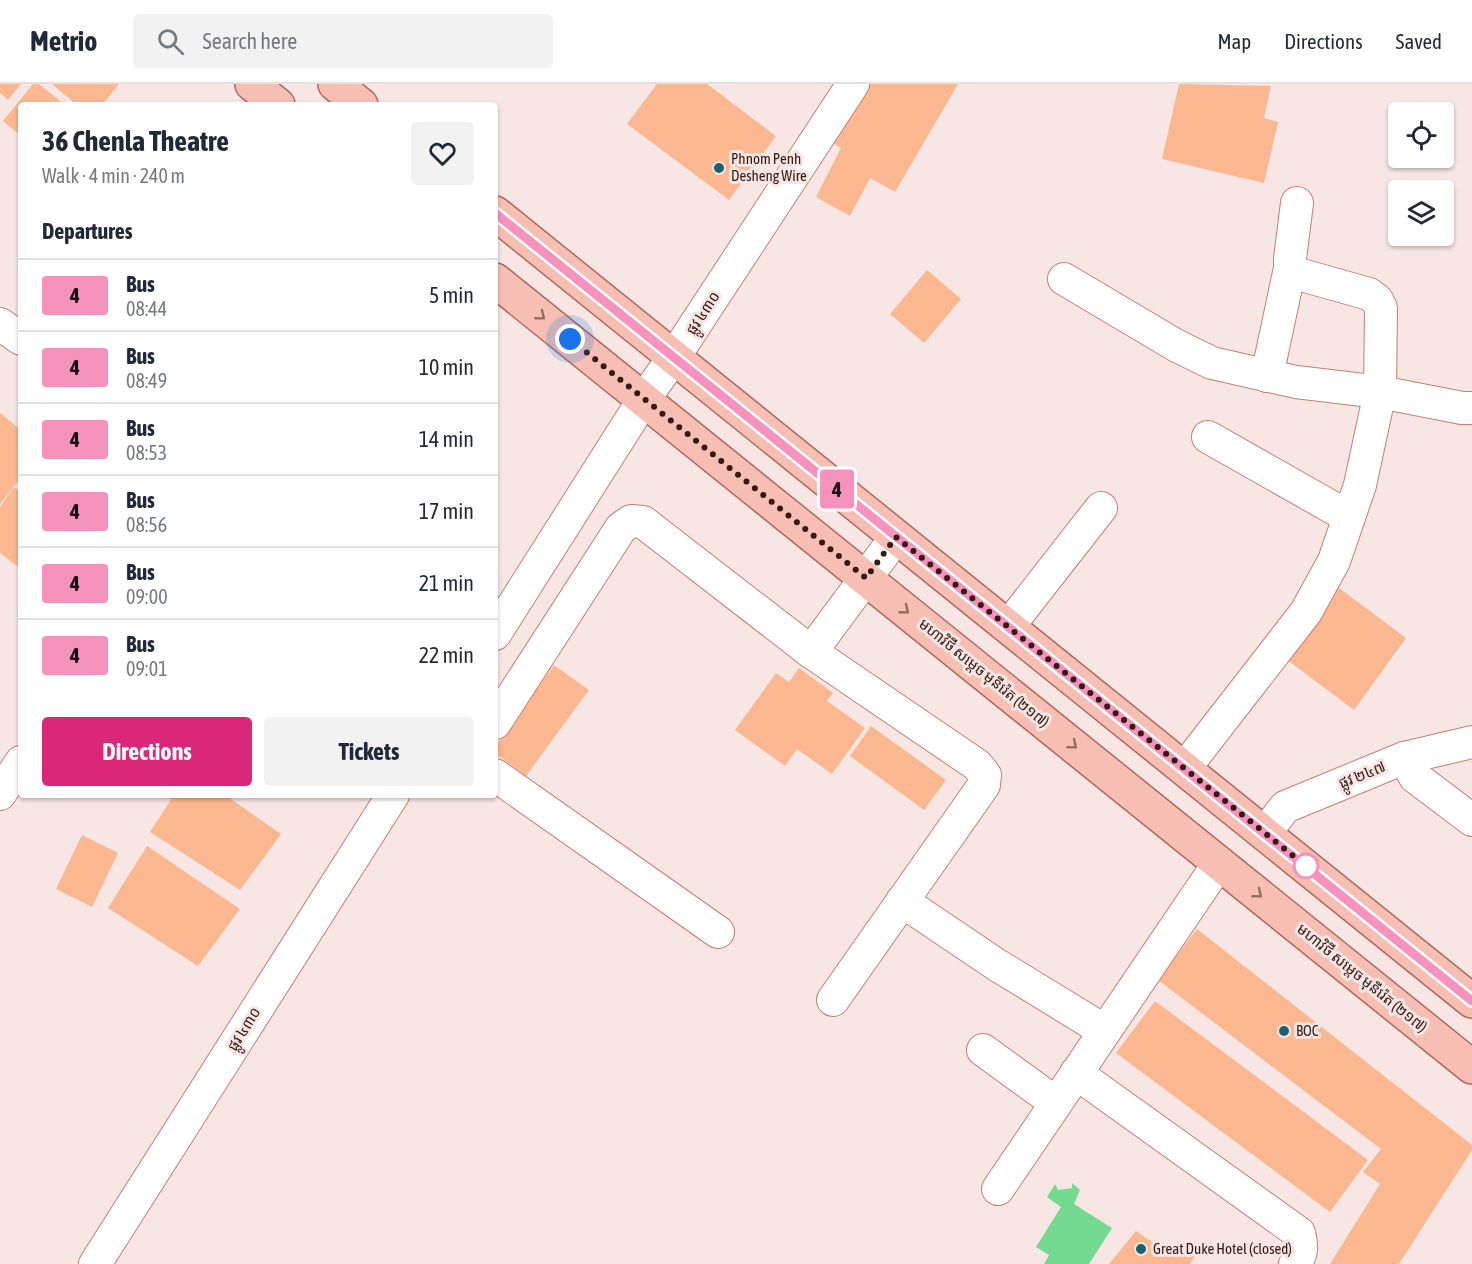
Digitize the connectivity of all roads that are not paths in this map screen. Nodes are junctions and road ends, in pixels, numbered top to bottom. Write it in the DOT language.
graph roads {
  1 [pos="252,84"];
  2 [pos="335,84"];
  3 [pos="853,84"];
  4 [pos="274,102"];
  5 [pos="357,102"];
  6 [pos="1297,203"];
  7 [pos="498,215"];
  8 [pos="1290,268"];
  9 [pos="1064,279"];
  10 [pos="498,281"];
  11 [pos="0,324"];
  12 [pos="18,337"];
  13 [pos="674,357"];
  14 [pos="1267,376"];
  15 [pos="1380,392"];
  16 [pos="644,399"];
  17 [pos="1472,408"];
  18 [pos="1208,437"];
  19 [pos="1101,508"];
  20 [pos="1349,517"];
  21 [pos="896,537"];
  22 [pos="866,578"];
  23 [pos="1008,627"];
  24 [pos="498,629"];
  25 [pos="811,652"];
  26 [pos="498,718"];
  27 [pos="1472,742"];
  28 [pos="1404,758"];
  29 [pos="13,762"];
  30 [pos="1184,769"];
  31 [pos="498,777"];
  32 [pos="0,794"];
  33 [pos="391,798"];
  34 [pos="1472,820"];
  35 [pos="1265,833"];
  36 [pos="1219,863"];
  37 [pos="902,901"];
  38 [pos="718,932"];
  39 [pos="833,1000"];
  40 [pos="1472,1001"];
  41 [pos="1105,1031"];
  42 [pos="983,1050"];
  43 [pos="1472,1067"];
  44 [pos="1076,1074"];
  45 [pos="1056,1103"];
  46 [pos="998,1189"];
  47 [pos="95,1264"];
  48 [pos="1295,1264"];
  1 -- 4 [label="main road"];
  2 -- 5 [label="main road"];
  3 -- 13 [label="street, ផ្លូវ ៤៣០"];
  6 -- 8 [label="street"];
  7 -- 13 [label="main road"];
  8 -- 14 [label="street"];
  8 -- 15 [label="street"];
  9 -- 14 [label="street"];
  10 -- 16 [label="main road, មហាវិថី សម្តេច មុនីរ៉េត (២១៧), one-way"];
  11 -- 12 [label="street"];
  13 -- 16 [label="street, ផ្លូវ ៤៣០"];
  13 -- 21 [label="main road"];
  14 -- 15 [label="street"];
  15 -- 17 [label="street"];
  15 -- 20 [label="street"];
  16 -- 22 [label="main road, មហាវិថី សម្តេច មុនីរ៉េត (២១៧)"];
  16 -- 24 [label="street, ផ្លូវ ៤៣០"];
  18 -- 20 [label="street"];
  19 -- 23 [label="street"];
  20 -- 30 [label="street"];
  21 -- 22 [label="street"];
  21 -- 23 [label="main road"];
  22 -- 25 [label="street"];
  22 -- 36 [label="main road, មហាវិថី សម្តេច មុនីរ៉េត (២១៧), one-way"];
  23 -- 30 [label="main road"];
  25 -- 26 [label="street"];
  25 -- 37 [label="street"];
  27 -- 28 [label="street, ផ្លូវ ២៤៧"];
  28 -- 34 [label="street"];
  28 -- 35 [label="street, ផ្លូវ ២៤៧"];
  29 -- 32 [label="street"];
  30 -- 35 [label="main road"];
  31 -- 38 [label="street"];
  33 -- 47 [label="street, ផ្លូវ ៤៣០"];
  35 -- 40 [label="main road"];
  36 -- 41 [label="street"];
  36 -- 43 [label="main road, មហាវិថី សម្តេច មុនីរ៉េត (២១៧), one-way"];
  37 -- 39 [label="street"];
  37 -- 41 [label="street"];
  41 -- 44 [label="street"];
  42 -- 45 [label="street"];
  44 -- 45 [label="street"];
  44 -- 48 [label="street"];
  45 -- 46 [label="street"];
}
